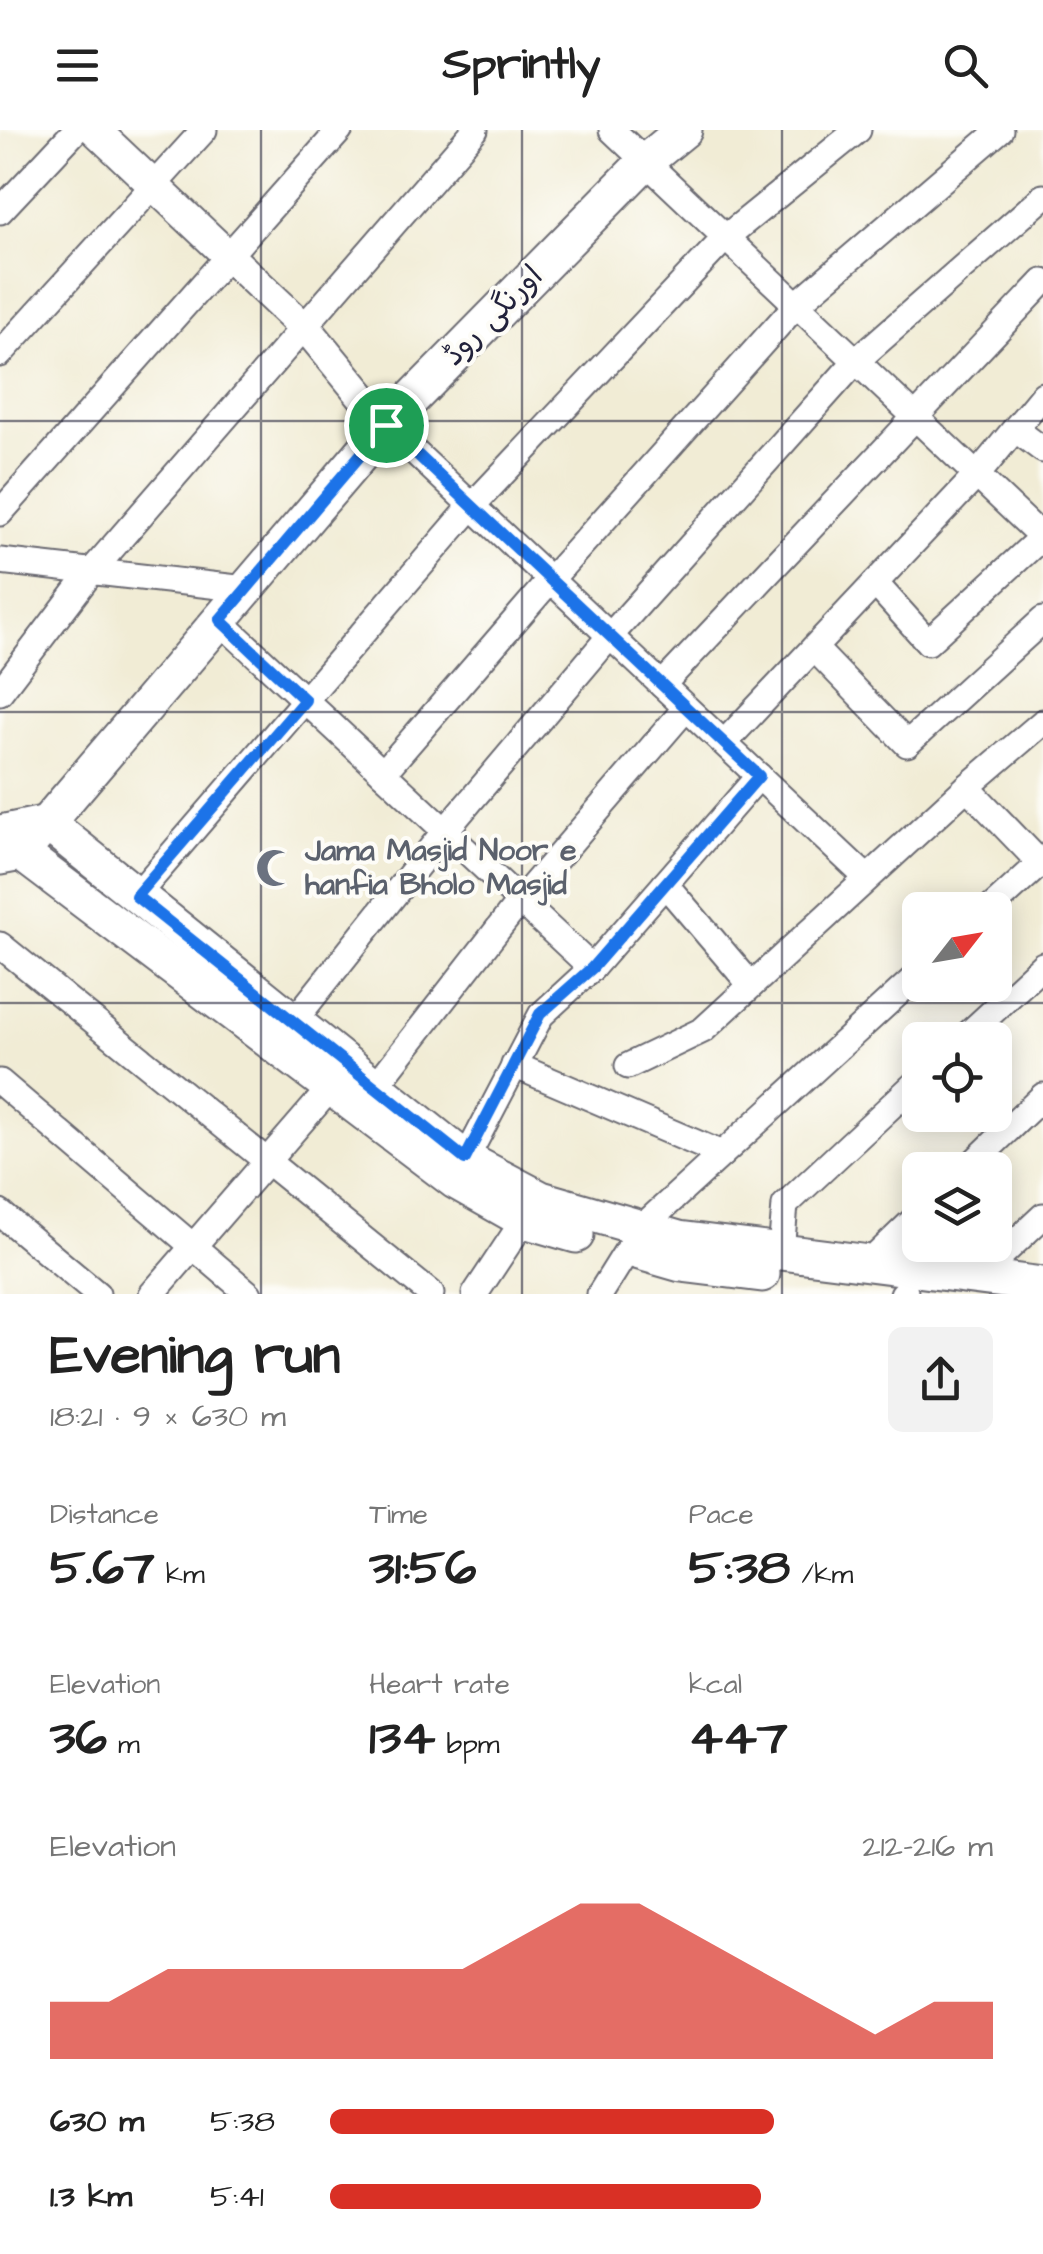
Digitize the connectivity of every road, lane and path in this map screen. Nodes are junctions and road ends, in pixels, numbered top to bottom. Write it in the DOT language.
graph roads {
  1 [pos="76,130"];
  2 [pos="95,130"];
  3 [pos="204,130"];
  4 [pos="340,130"];
  5 [pos="475,130"];
  6 [pos="612,130"];
  7 [pos="684,130"];
  8 [pos="858,130"];
  9 [pos="1000,130"];
  10 [pos="646,161"];
  11 [pos="154,185"];
  12 [pos="1043,197"];
  13 [pos="0,211"];
  14 [pos="726,237"];
  15 [pos="230,257"];
  16 [pos="1043,282"];
  17 [pos="797,304"];
  18 [pos="304,328"];
  19 [pos="0,354"];
  20 [pos="856,361"];
  21 [pos="1043,395"];
  22 [pos="914,416"];
  23 [pos="386,425"];
  24 [pos="1014,430"];
  25 [pos="1043,450"];
  26 [pos="977,475"];
  27 [pos="472,506"];
  28 [pos="0,514"];
  29 [pos="0,561"];
  30 [pos="92,571"];
  31 [pos="550,580"];
  32 [pos="876,582"];
  33 [pos="246,589"];
  34 [pos="220,620"];
  35 [pos="1043,620"];
  36 [pos="610,636"];
  37 [pos="814,648"];
  38 [pos="11,663"];
  39 [pos="662,685"];
  40 [pos="0,692"];
  41 [pos="305,700"];
  42 [pos="686,708"];
  43 [pos="1043,722"];
  44 [pos="724,743"];
  45 [pos="383,773"];
  46 [pos="759,776"];
  47 [pos="967,786"];
  48 [pos="46,823"];
  49 [pos="445,831"];
  50 [pos="5,855"];
  51 [pos="1042,863"];
  52 [pos="868,878"];
  53 [pos="665,884"];
  54 [pos="1010,892"];
  55 [pos="136,896"];
  56 [pos="520,901"];
  57 [pos="0,945"];
  58 [pos="1043,965"];
  59 [pos="592,968"];
  60 [pos="751,985"];
  61 [pos="902,990"];
  62 [pos="293,1022"];
  63 [pos="981,1022"];
  64 [pos="514,1065"];
  65 [pos="628,1066"];
  66 [pos="0,1082"];
  67 [pos="333,1086"];
  68 [pos="374,1086"];
  69 [pos="1043,1096"];
  70 [pos="902,1097"];
  71 [pos="985,1152"];
  72 [pos="722,1154"];
  73 [pos="267,1161"];
  74 [pos="460,1170"];
  75 [pos="0,1213"];
  76 [pos="1043,1216"];
  77 [pos="524,1220"];
  78 [pos="902,1231"];
  79 [pos="634,1238"];
  80 [pos="194,1246"];
  81 [pos="869,1263"];
  82 [pos="773,1274"];
  83 [pos="978,1277"];
  84 [pos="1043,1285"];
  85 [pos="910,1293"];
  86 [pos="96,1294"];
  87 [pos="152,1294"];
  88 [pos="250,1294"];
  89 [pos="431,1294"];
  90 [pos="475,1294"];
  91 [pos="600,1294"];
  1 -- 13 [label="street"];
  2 -- 11 [label="street"];
  3 -- 11 [label="street"];
  4 -- 15 [label="street"];
  5 -- 18 [label="street"];
  6 -- 10 [label="street"];
  7 -- 10 [label="main road, اورنگی روڈ"];
  8 -- 14 [label="street"];
  9 -- 17 [label="street"];
  10 -- 14 [label="street"];
  10 -- 23 [label="main road, اورنگی روڈ"];
  11 -- 15 [label="street"];
  11 -- 19 [label="street"];
  12 -- 20 [label="street"];
  14 -- 17 [label="street"];
  14 -- 27 [label="street"];
  15 -- 18 [label="street"];
  15 -- 28 [label="street"];
  16 -- 22 [label="street"];
  17 -- 20 [label="street"];
  17 -- 31 [label="street"];
  18 -- 23 [label="street"];
  18 -- 30 [label="street"];
  20 -- 22 [label="street"];
  20 -- 36 [label="street"];
  21 -- 24 [label="street"];
  22 -- 26 [label="street"];
  22 -- 39 [label="street"];
  23 -- 27 [label="street"];
  23 -- 33 [label="main road, اورنگی روڈ"];
  24 -- 25 [label="street"];
  24 -- 26 [label="street"];
  26 -- 32 [label="street"];
  26 -- 32 [label="street"];
  27 -- 31 [label="street"];
  27 -- 41 [label="street"];
  29 -- 30 [label="street"];
  30 -- 33 [label="street"];
  30 -- 38 [label="street"];
  31 -- 36 [label="street"];
  31 -- 45 [label="street"];
  32 -- 37 [label="street"];
  33 -- 34 [label="main road, اورنگی روڈ"];
  34 -- 41 [label="street"];
  34 -- 48 [label="main road, اورنگی روڈ"];
  35 -- 37 [label="street"];
  36 -- 39 [label="street"];
  36 -- 49 [label="street"];
  37 -- 44 [label="street"];
  38 -- 40 [label="street"];
  39 -- 42 [label="street"];
  41 -- 45 [label="street"];
  41 -- 55 [label="street"];
  42 -- 44 [label="street"];
  42 -- 56 [label="street"];
  43 -- 47 [label="street"];
  44 -- 46 [label="street"];
  45 -- 49 [label="street"];
  46 -- 52 [label="street"];
  46 -- 53 [label="street"];
  47 -- 51 [label="street"];
  47 -- 52 [label="street"];
  48 -- 50 [label="main road, اورنگی روڈ"];
  48 -- 55 [label="main road"];
  49 -- 56 [label="street"];
  49 -- 62 [label="street"];
  50 -- 67 [label="main road"];
  51 -- 54 [label="street"];
  52 -- 60 [label="street"];
  53 -- 59 [label="street"];
  53 -- 60 [label="street"];
  55 -- 62 [label="main road"];
  56 -- 59 [label="street"];
  56 -- 68 [label="street"];
  57 -- 73 [label="street"];
  58 -- 63 [label="street"];
  59 -- 64 [label="street"];
  60 -- 65 [label="street"];
  61 -- 72 [label="street"];
  62 -- 68 [label="main road"];
  64 -- 72 [label="street"];
  64 -- 74 [label="street"];
  66 -- 80 [label="street"];
  67 -- 73 [label="street"];
  67 -- 74 [label="main road"];
  68 -- 74 [label="main road"];
  69 -- 71 [label="street"];
  70 -- 82 [label="street"];
  72 -- 79 [label="street"];
  73 -- 80 [label="street"];
  73 -- 89 [label="street"];
  74 -- 77 [label="main road"];
  74 -- 79 [label="main road"];
  75 -- 86 [label="street"];
  76 -- 83 [label="street"];
  77 -- 79 [label="main road"];
  77 -- 90 [label="street"];
  78 -- 81 [label="street"];
  79 -- 82 [label="main road"];
  79 -- 91 [label="street"];
  80 -- 87 [label="street"];
  80 -- 88 [label="street"];
  81 -- 82 [label="main road"];
  81 -- 83 [label="main road"];
  82 -- 85 [label="main road"];
  83 -- 84 [label="main road"];
}
